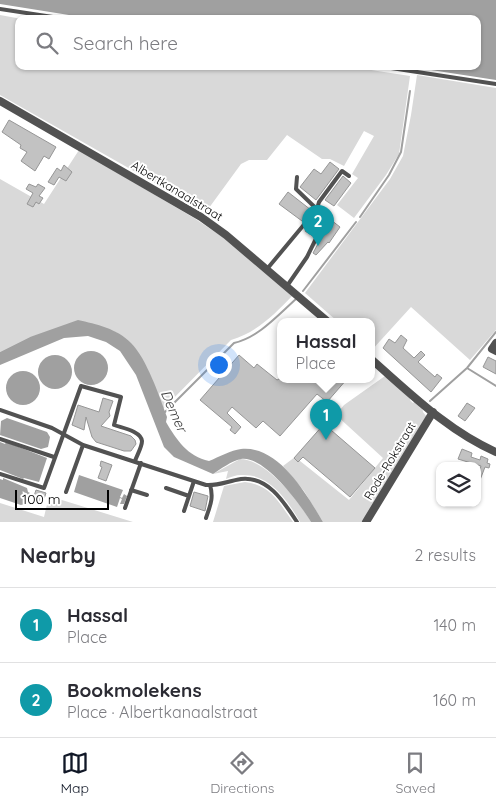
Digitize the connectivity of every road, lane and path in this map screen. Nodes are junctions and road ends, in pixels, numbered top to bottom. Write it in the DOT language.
graph roads {
  1 [pos="0,9"];
  2 [pos="40,15"];
  3 [pos="404,70"];
  4 [pos="496,84"];
  5 [pos="0,101"];
  6 [pos="349,176"];
  7 [pos="297,177"];
  8 [pos="317,209"];
  9 [pos="267,269"];
  10 [pos="287,286"];
  11 [pos="324,318"];
  12 [pos="496,343"];
  13 [pos="496,351"];
  14 [pos="375,362"];
  15 [pos="0,410"];
  16 [pos="433,412"];
  17 [pos="64,435"];
  18 [pos="0,439"];
  19 [pos="83,445"];
  20 [pos="496,452"];
  21 [pos="54,457"];
  22 [pos="135,461"];
  23 [pos="140,463"];
  24 [pos="0,474"];
  25 [pos="194,481"];
  26 [pos="210,485"];
  27 [pos="166,488"];
  28 [pos="132,490"];
  29 [pos="66,492"];
  30 [pos="147,495"];
  31 [pos="189,496"];
  32 [pos="125,508"];
  33 [pos="184,511"];
  34 [pos="206,518"];
  35 [pos="296,522"];
  36 [pos="366,522"];
  1 -- 2 [label="lane"];
  3 -- 4 [label="lane"];
  5 -- 9 [label="street, Albertkanaalstraat"];
  6 -- 8 [label="lane"];
  7 -- 8 [label="lane"];
  8 -- 9 [label="lane"];
  8 -- 10 [label="lane"];
  9 -- 10 [label="street, Albertkanaalstraat"];
  10 -- 11 [label="street, Albertkanaalstraat"];
  12 -- 13 [label="street"];
  14 -- 16 [label="street"];
  15 -- 17 [label="lane"];
  16 -- 20 [label="street"];
  16 -- 36 [label="street, Rode-Rokstraat"];
  17 -- 19 [label="lane"];
  17 -- 21 [label="lane"];
  17 -- 22 [label="lane"];
  18 -- 21 [label="lane"];
  19 -- 22 [label="lane"];
  19 -- 29 [label="lane"];
  21 -- 24 [label="lane"];
  22 -- 23 [label="lane"];
  23 -- 25 [label="lane"];
  23 -- 28 [label="lane"];
  25 -- 26 [label="lane"];
  25 -- 31 [label="lane"];
  26 -- 34 [label="lane"];
  26 -- 35 [label="lane"];
  27 -- 31 [label="lane"];
  28 -- 30 [label="lane"];
  28 -- 32 [label="lane"];
  31 -- 33 [label="lane"];
}
